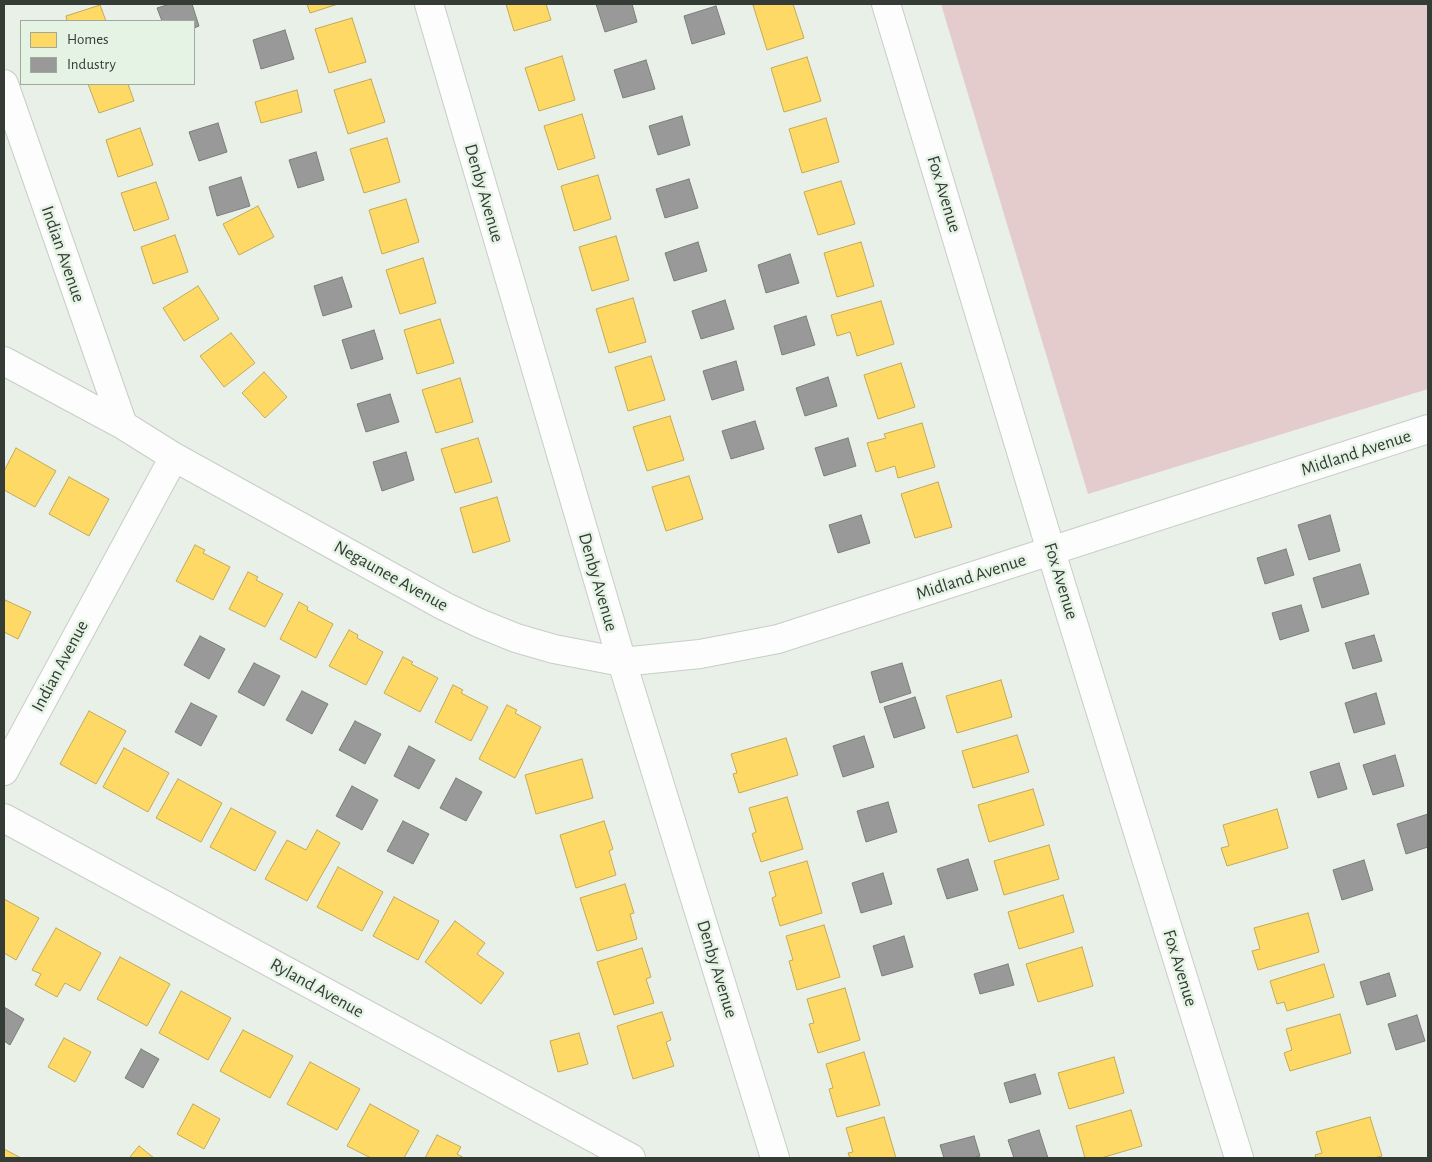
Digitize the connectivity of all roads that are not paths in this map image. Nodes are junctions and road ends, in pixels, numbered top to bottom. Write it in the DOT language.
graph roads {
  1 [pos="429,4"];
  2 [pos="886,4"];
  3 [pos="4,84"];
  4 [pos="4,361"];
  5 [pos="123,425"];
  6 [pos="1428,429"];
  7 [pos="174,457"];
  8 [pos="1052,552"];
  9 [pos="622,662"];
  10 [pos="4,770"];
  11 [pos="4,818"];
  12 [pos="631,1158"];
  13 [pos="775,1158"];
  14 [pos="1239,1158"];
  1 -- 9 [label="street, Denby Avenue"];
  2 -- 8 [label="street, Fox Avenue"];
  3 -- 5 [label="street, Indian Avenue"];
  4 -- 5 [label="street"];
  5 -- 7 [label="street, Negaunee Avenue"];
  6 -- 8 [label="street, Midland Avenue"];
  7 -- 9 [label="street, Negaunee Avenue"];
  7 -- 10 [label="street, Indian Avenue"];
  8 -- 9 [label="street, Midland Avenue"];
  8 -- 14 [label="street, Fox Avenue"];
  9 -- 13 [label="street, Denby Avenue"];
  11 -- 12 [label="street, Ryland Avenue"];
}
